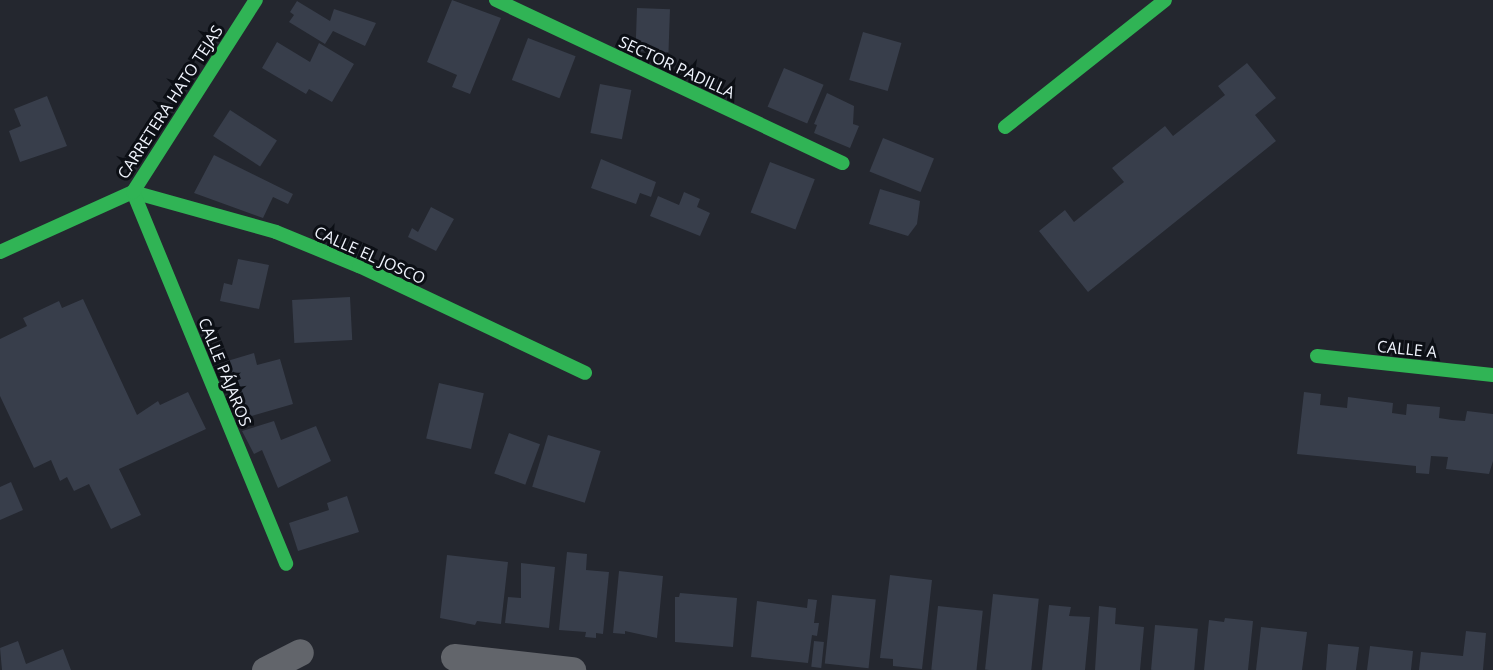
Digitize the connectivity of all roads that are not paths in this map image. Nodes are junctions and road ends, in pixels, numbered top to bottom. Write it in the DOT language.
graph roads {
  1 [pos="256,0"];
  2 [pos="496,0"];
  3 [pos="1165,0"];
  4 [pos="1005,127"];
  5 [pos="843,163"];
  6 [pos="133,192"];
  7 [pos="0,252"];
  8 [pos="1317,356"];
  9 [pos="585,373"];
  10 [pos="1493,375"];
  11 [pos="286,564"];
  12 [pos="300,652"];
  13 [pos="454,657"];
  14 [pos="524,667"];
  15 [pos="265,670"];
  16 [pos="572,670"];
  1 -- 6 [label="street, CARRETERA HATO TEJAS"];
  2 -- 5 [label="street, SECTOR PADILLA"];
  3 -- 4 [label="street"];
  6 -- 7 [label="street, CARRETERA HATO TEJAS"];
  6 -- 9 [label="street, CALLE EL JOSCO"];
  6 -- 11 [label="street, CALLE PÁJAROS"];
  8 -- 10 [label="street, CALLE A"];
  12 -- 15 [label="street"];
  13 -- 14 [label="street"];
  14 -- 16 [label="street"];
}
